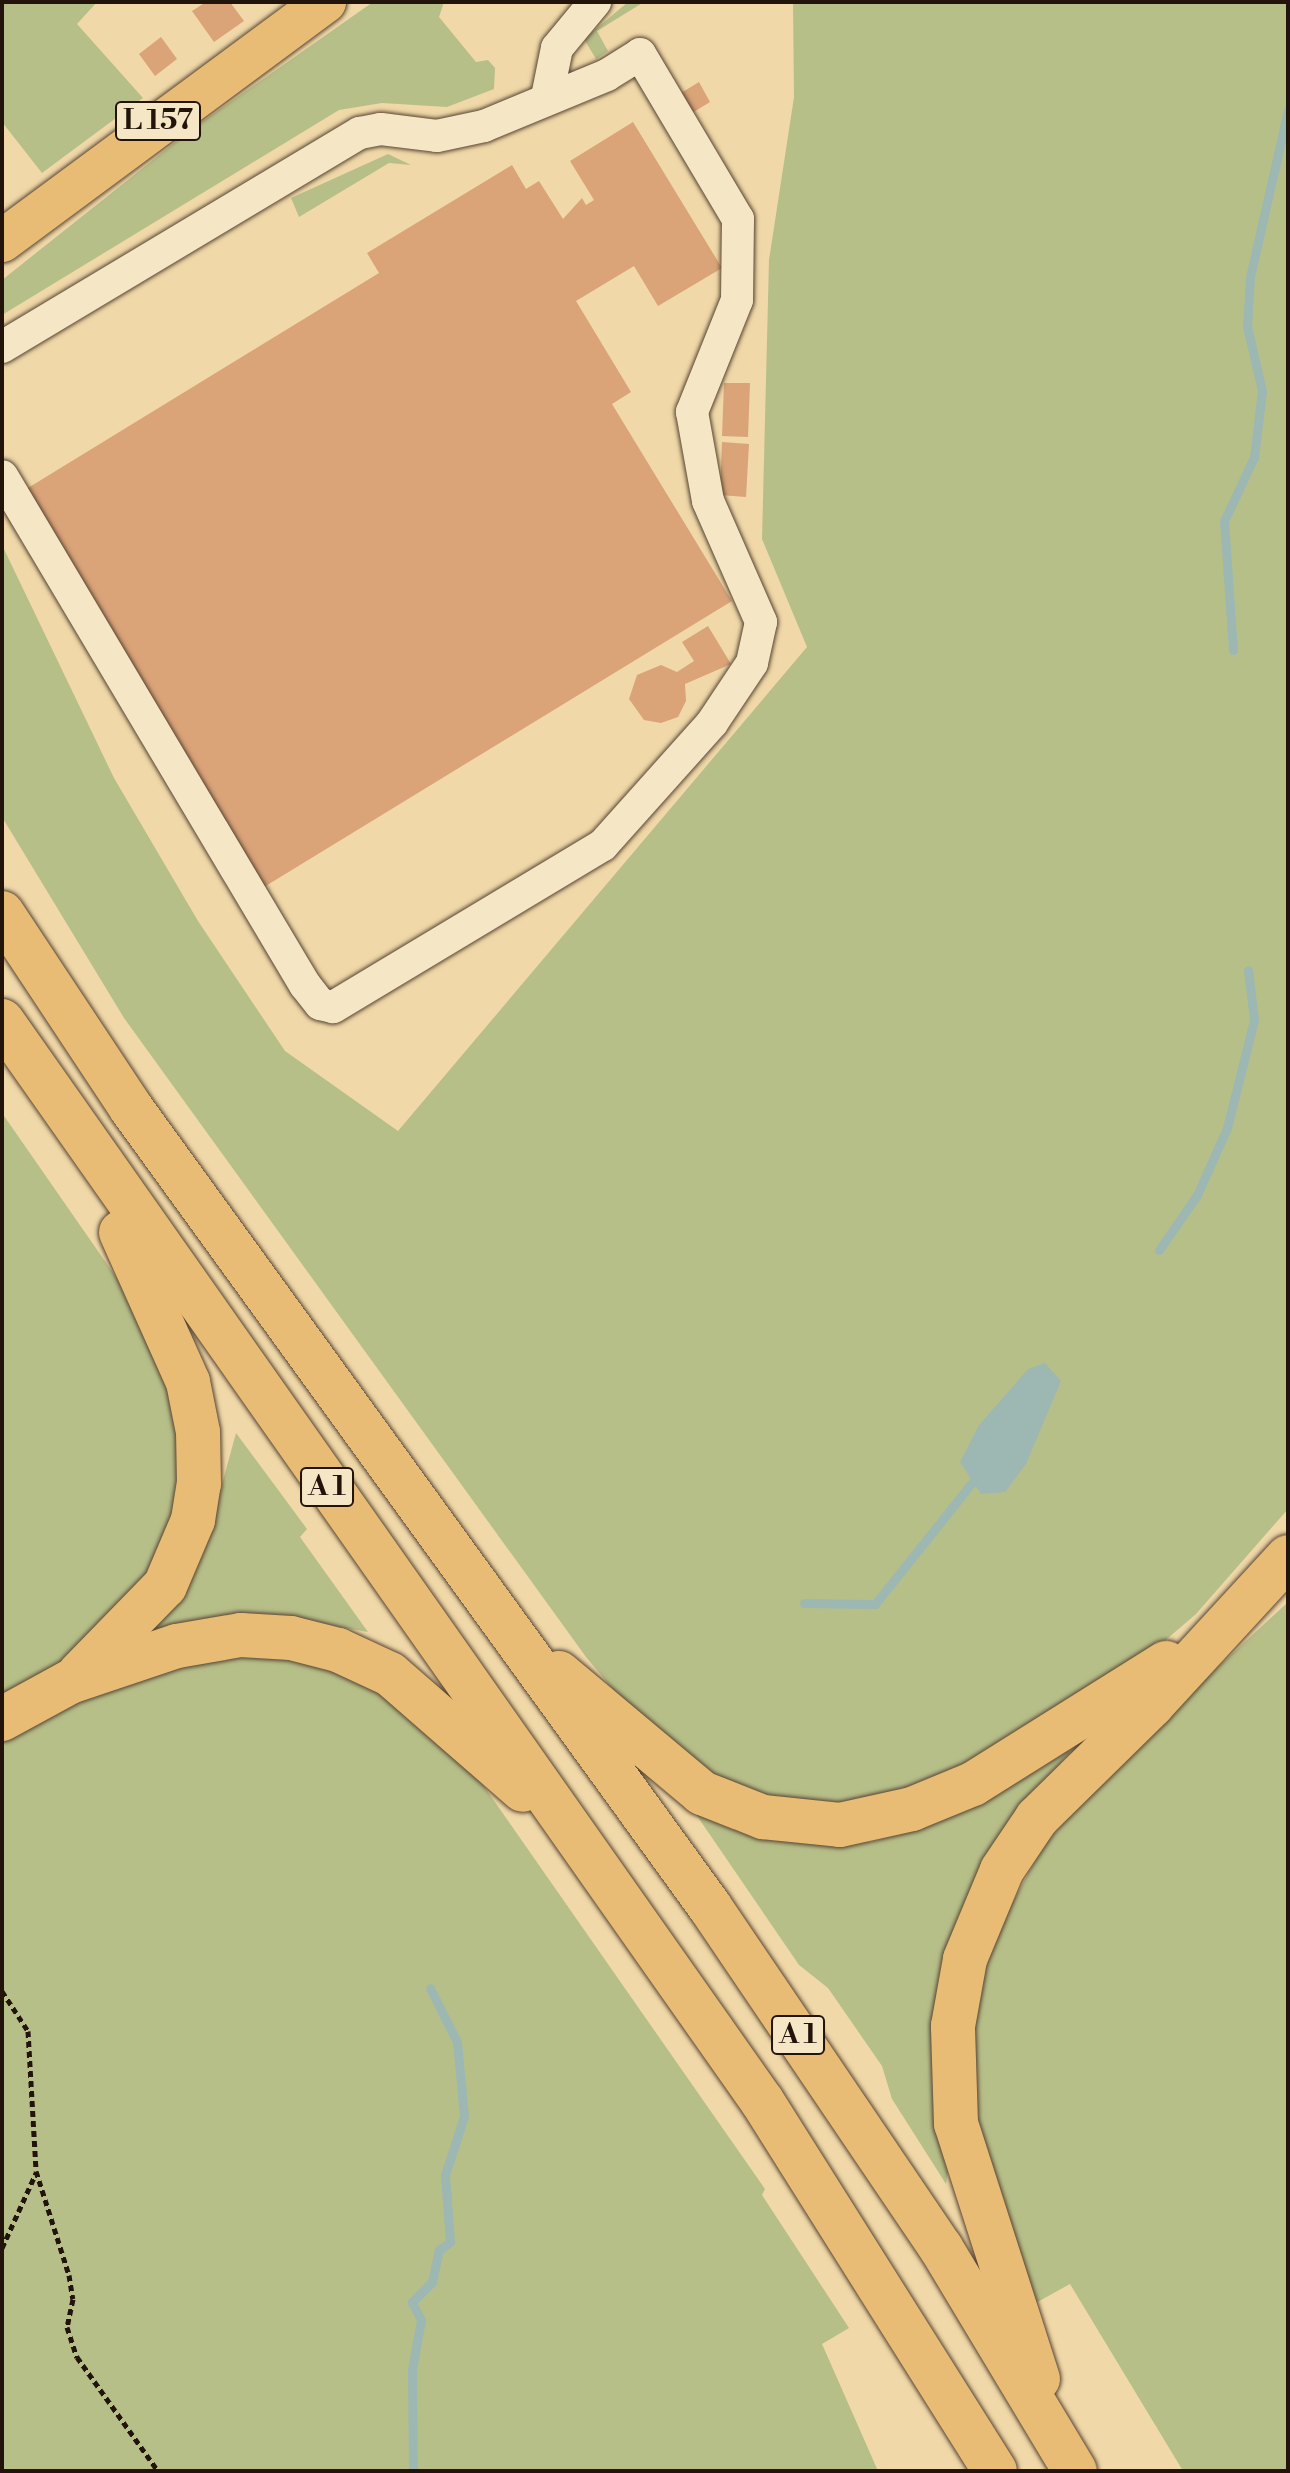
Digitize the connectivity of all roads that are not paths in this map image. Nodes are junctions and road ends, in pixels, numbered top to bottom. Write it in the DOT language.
graph roads {
  1 [pos="595,2"];
  2 [pos="320,4"];
  3 [pos="547,97"];
  4 [pos="2,241"];
  5 [pos="2,347"];
  6 [pos="2,476"];
  7 [pos="2,913"];
  8 [pos="2,1021"];
  9 [pos="69,1121"];
  10 [pos="1288,1557"];
  11 [pos="1219,1630"];
  12 [pos="524,1647"];
  13 [pos="70,1682"];
  14 [pos="2,1719"];
  15 [pos="590,1851"];
  16 [pos="1065,2453"];
  17 [pos="995,2471"];
  1 -- 3 [label="street"];
  2 -- 4 [label="main road, L 157"];
  3 -- 5 [label="street"];
  3 -- 6 [label="street"];
  7 -- 12 [label="highway, A 1"];
  8 -- 9 [label="highway, A 1"];
  9 -- 13 [label="highway"];
  9 -- 15 [label="highway, A 1"];
  10 -- 11 [label="highway"];
  11 -- 12 [label="highway"];
  11 -- 16 [label="highway"];
  12 -- 16 [label="highway, A 1"];
  13 -- 14 [label="highway"];
  13 -- 15 [label="highway"];
  15 -- 17 [label="highway, A 1"];
}
